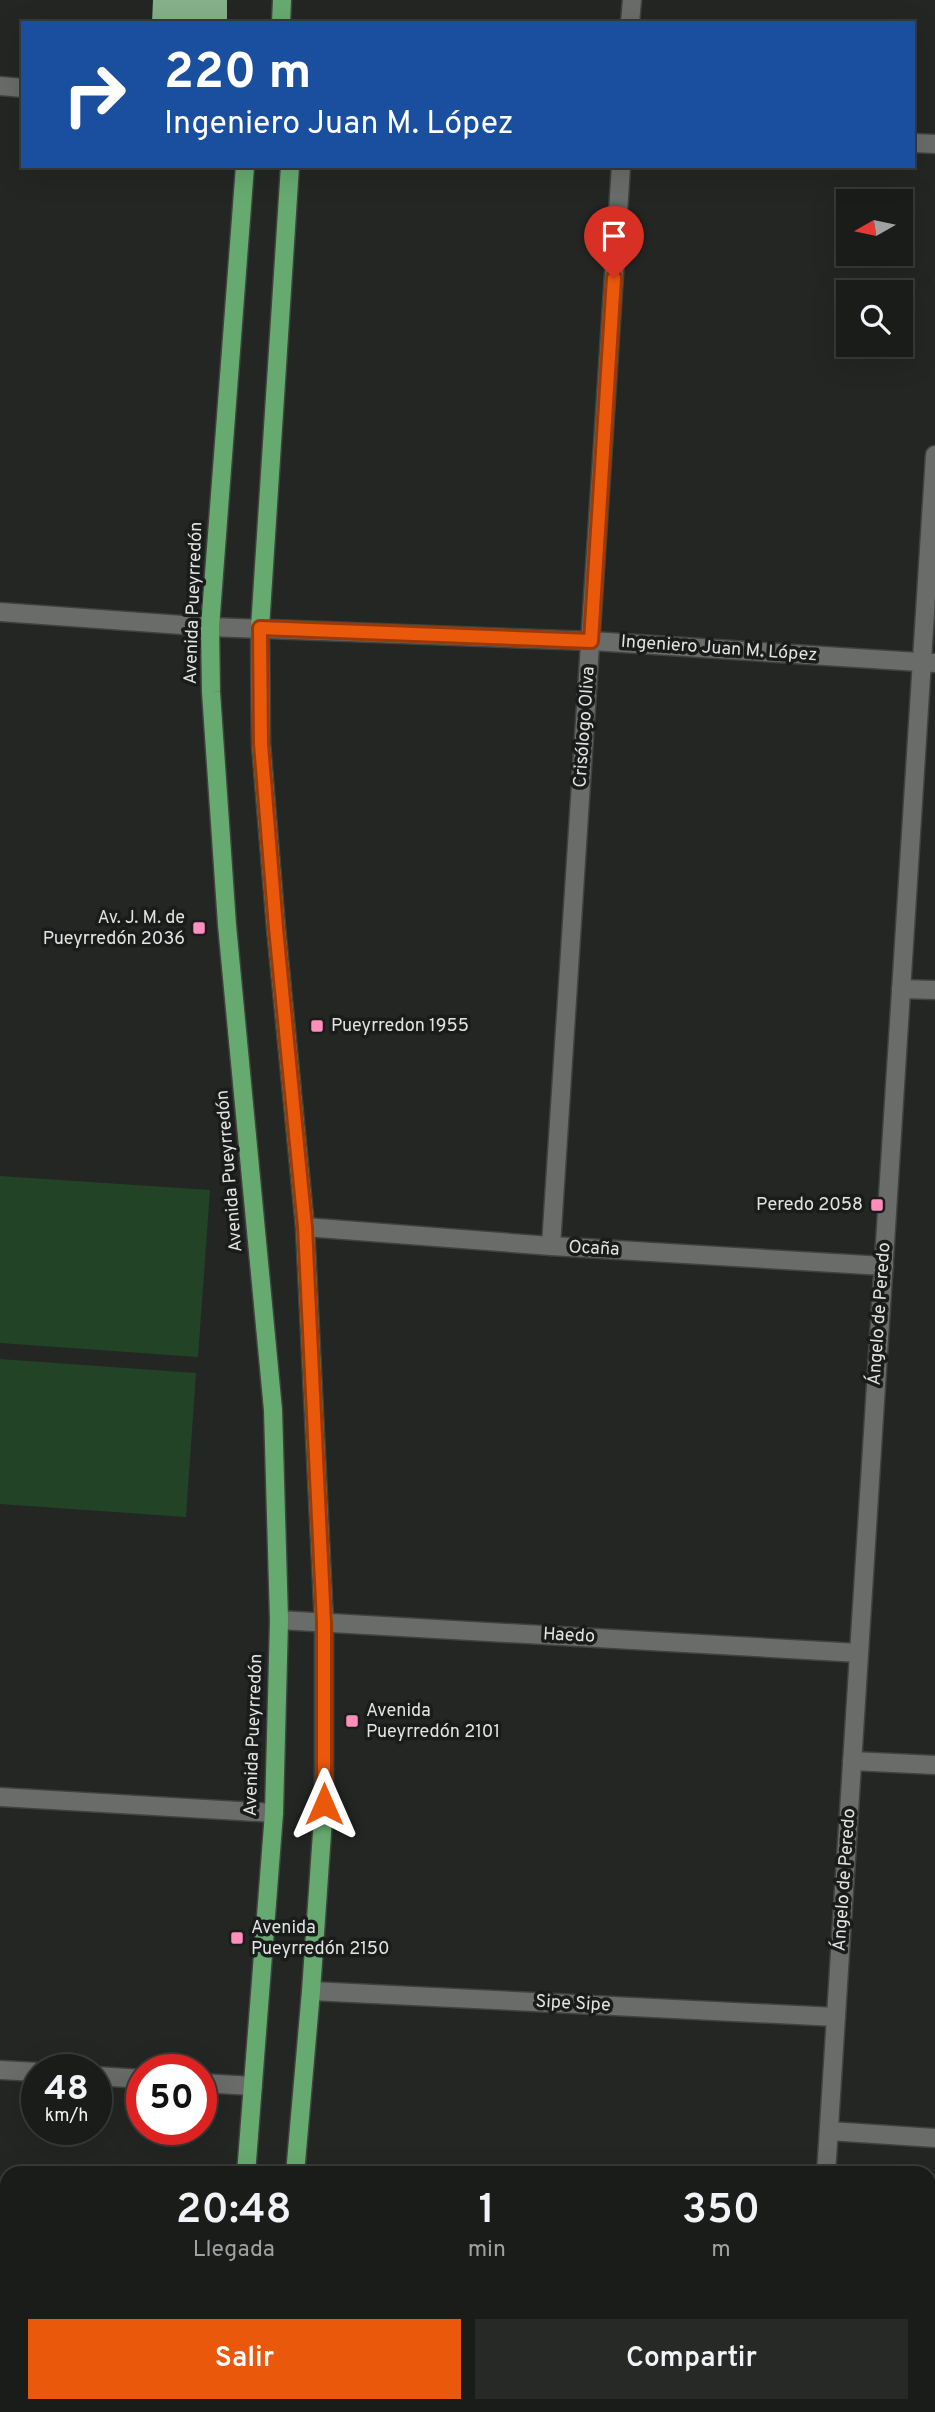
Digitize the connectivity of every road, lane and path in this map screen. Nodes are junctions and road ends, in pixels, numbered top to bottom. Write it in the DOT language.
graph roads {
  1 [pos="282,0"];
  2 [pos="632,0"];
  3 [pos="281,21"];
  4 [pos="630,21"];
  5 [pos="0,86"];
  6 [pos="21,88"];
  7 [pos="915,143"];
  8 [pos="935,144"];
  9 [pos="245,168"];
  10 [pos="290,168"];
  11 [pos="621,168"];
  12 [pos="935,455"];
  13 [pos="0,612"];
  14 [pos="210,627"];
  15 [pos="260,628"];
  16 [pos="591,641"];
  17 [pos="928,662"];
  18 [pos="901,989"];
  19 [pos="935,990"];
  20 [pos="305,1227"];
  21 [pos="551,1246"];
  22 [pos="884,1266"];
  23 [pos="279,1620"];
  24 [pos="324,1623"];
  25 [pos="859,1653"];
  26 [pos="852,1760"];
  27 [pos="935,1765"];
  28 [pos="0,1797"];
  29 [pos="274,1812"];
  30 [pos="311,1991"];
  31 [pos="836,2017"];
  32 [pos="0,2070"];
  33 [pos="21,2071"];
  34 [pos="217,2084"];
  35 [pos="253,2086"];
  36 [pos="828,2131"];
  37 [pos="935,2138"];
  38 [pos="247,2166"];
  39 [pos="296,2166"];
  40 [pos="826,2166"];
  1 -- 3 [label="main road"];
  2 -- 4 [label="street"];
  5 -- 6 [label="street"];
  7 -- 8 [label="street"];
  9 -- 14 [label="main road, Avenida Pueyrredón"];
  10 -- 15 [label="main road"];
  11 -- 16 [label="street, Crisólogo Oliva"];
  12 -- 17 [label="street, Ángelo de Peredo"];
  13 -- 14 [label="street, Ingeniero Juan M. López"];
  14 -- 15 [label="street, Ingeniero Juan M. López"];
  14 -- 23 [label="main road, Avenida Pueyrredón"];
  15 -- 16 [label="street, Ingeniero Juan M. López"];
  15 -- 20 [label="main road"];
  16 -- 17 [label="street, Ingeniero Juan M. López"];
  16 -- 21 [label="street, Crisólogo Oliva"];
  17 -- 18 [label="street, Ángelo de Peredo"];
  18 -- 19 [label="street"];
  18 -- 22 [label="street, Ángelo de Peredo"];
  20 -- 21 [label="street, Ocaña"];
  20 -- 24 [label="main road"];
  21 -- 22 [label="street, Ocaña"];
  22 -- 25 [label="street, Ángelo de Peredo"];
  23 -- 24 [label="street, Haedo"];
  23 -- 29 [label="main road, Avenida Pueyrredón"];
  24 -- 25 [label="street, Haedo"];
  24 -- 30 [label="main road"];
  25 -- 26 [label="street, Ángelo de Peredo"];
  26 -- 27 [label="street"];
  26 -- 31 [label="street, Ángelo de Peredo"];
  28 -- 29 [label="street"];
  29 -- 35 [label="main road, Avenida Pueyrredón"];
  30 -- 31 [label="street, Sipe Sipe"];
  30 -- 39 [label="main road"];
  31 -- 36 [label="street, Ángelo de Peredo"];
  32 -- 33 [label="street"];
  34 -- 35 [label="street"];
  35 -- 38 [label="main road, Avenida Pueyrredón"];
  36 -- 37 [label="street"];
  36 -- 40 [label="street, Ángelo de Peredo"];
}
